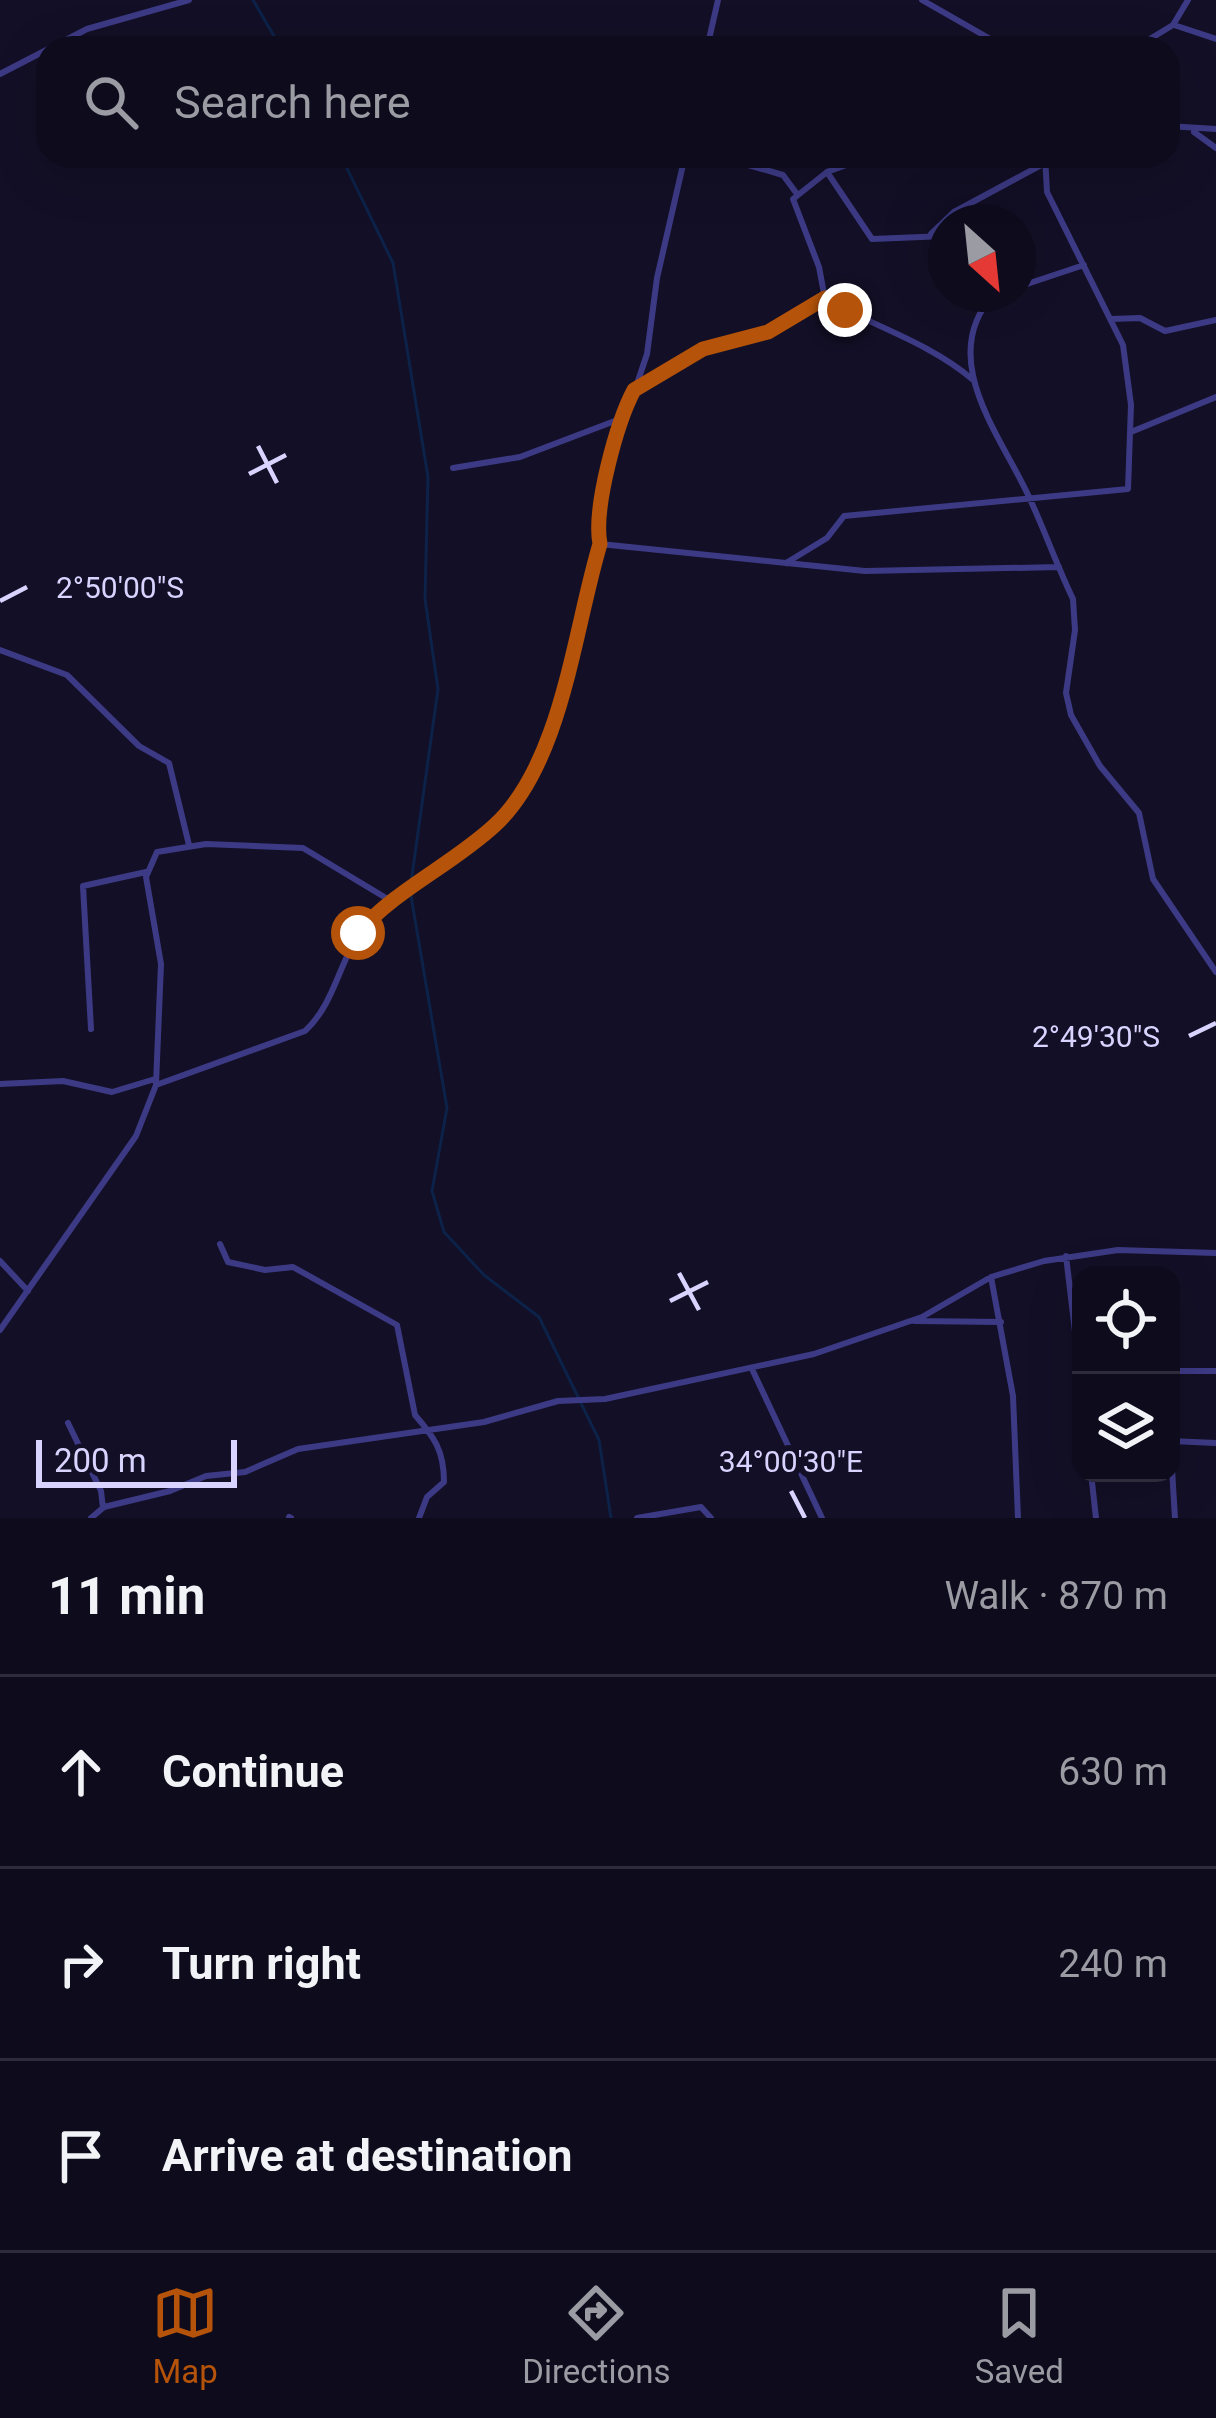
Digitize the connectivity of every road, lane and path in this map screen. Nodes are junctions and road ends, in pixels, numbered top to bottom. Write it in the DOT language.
graph roads {
  1 [pos="189,0"];
  2 [pos="718,0"];
  3 [pos="922,0"];
  4 [pos="1188,0"];
  5 [pos="1173,25"];
  6 [pos="72,36"];
  7 [pos="710,36"];
  8 [pos="985,36"];
  9 [pos="1155,36"];
  10 [pos="1216,39"];
  11 [pos="36,55"];
  12 [pos="0,74"];
  13 [pos="1180,128"];
  14 [pos="1216,129"];
  15 [pos="1192,131"];
  16 [pos="1216,148"];
  17 [pos="682,168"];
  18 [pos="759,168"];
  19 [pos="838,168"];
  20 [pos="1030,168"];
  21 [pos="1045,168"];
  22 [pos="827,172"];
  23 [pos="796,194"];
  24 [pos="968,204"];
  25 [pos="928,234"];
  26 [pos="1084,265"];
  27 [pos="1036,281"];
  28 [pos="825,298"];
  29 [pos="981,312"];
  30 [pos="1111,319"];
  31 [pos="1216,320"];
  32 [pos="972,379"];
  33 [pos="634,390"];
  34 [pos="1216,397"];
  35 [pos="622,418"];
  36 [pos="1131,432"];
  37 [pos="453,468"];
  38 [pos="1030,498"];
  39 [pos="600,544"];
  40 [pos="786,563"];
  41 [pos="1059,567"];
  42 [pos="0,650"];
  43 [pos="188,845"];
  44 [pos="146,872"];
  45 [pos="391,902"];
  46 [pos="1216,972"];
  47 [pos="91,1029"];
  48 [pos="156,1082"];
  49 [pos="0,1084"];
  50 [pos="220,1244"];
  51 [pos="1216,1253"];
  52 [pos="1066,1256"];
  53 [pos="0,1262"];
  54 [pos="991,1277"];
  55 [pos="28,1291"];
  56 [pos="913,1320"];
  57 [pos="1001,1322"];
  58 [pos="0,1330"];
  59 [pos="752,1369"];
  60 [pos="1180,1371"];
  61 [pos="1216,1371"];
  62 [pos="1080,1374"];
  63 [pos="68,1423"];
  64 [pos="435,1430"];
  65 [pos="1180,1441"];
  66 [pos="1216,1443"];
  67 [pos="1092,1482"];
  68 [pos="1173,1482"];
  69 [pos="103,1508"];
  70 [pos="91,1518"];
  71 [pos="418,1518"];
  72 [pos="637,1518"];
  73 [pos="711,1518"];
  74 [pos="822,1518"];
  75 [pos="1018,1518"];
  76 [pos="1096,1518"];
  77 [pos="1175,1518"];
  1 -- 6 [label="street"];
  2 -- 7 [label="street"];
  3 -- 8 [label="street"];
  4 -- 5 [label="street"];
  5 -- 9 [label="street"];
  5 -- 10 [label="street"];
  11 -- 12 [label="street"];
  13 -- 15 [label="street"];
  14 -- 15 [label="street"];
  15 -- 16 [label="street"];
  17 -- 33 [label="street"];
  18 -- 23 [label="street"];
  19 -- 22 [label="street"];
  20 -- 24 [label="street"];
  21 -- 26 [label="street"];
  22 -- 23 [label="street"];
  22 -- 25 [label="street"];
  23 -- 28 [label="street"];
  26 -- 27 [label="street"];
  26 -- 30 [label="street"];
  28 -- 32 [label="street"];
  28 -- 33 [label="street"];
  29 -- 32 [label="street"];
  30 -- 31 [label="street"];
  30 -- 36 [label="street"];
  32 -- 38 [label="street"];
  33 -- 35 [label="street"];
  34 -- 36 [label="street"];
  35 -- 37 [label="street"];
  35 -- 39 [label="street"];
  36 -- 38 [label="street"];
  38 -- 40 [label="street"];
  38 -- 41 [label="street"];
  39 -- 40 [label="street"];
  39 -- 45 [label="street"];
  40 -- 41 [label="street"];
  41 -- 46 [label="street"];
  42 -- 43 [label="street"];
  43 -- 44 [label="street"];
  43 -- 45 [label="street"];
  44 -- 47 [label="street"];
  44 -- 48 [label="street"];
  45 -- 48 [label="street"];
  48 -- 49 [label="street"];
  48 -- 55 [label="street"];
  50 -- 64 [label="street"];
  51 -- 52 [label="street"];
  52 -- 54 [label="street"];
  52 -- 62 [label="street"];
  53 -- 55 [label="street"];
  54 -- 56 [label="street"];
  54 -- 57 [label="street"];
  55 -- 58 [label="street"];
  56 -- 57 [label="street"];
  56 -- 59 [label="street"];
  57 -- 75 [label="street"];
  59 -- 64 [label="street"];
  59 -- 74 [label="street"];
  60 -- 61 [label="street"];
  63 -- 69 [label="street"];
  64 -- 69 [label="street"];
  64 -- 71 [label="street"];
  65 -- 66 [label="street"];
  67 -- 76 [label="street"];
  68 -- 77 [label="street"];
  69 -- 70 [label="street"];
  72 -- 73 [label="street"];
}
